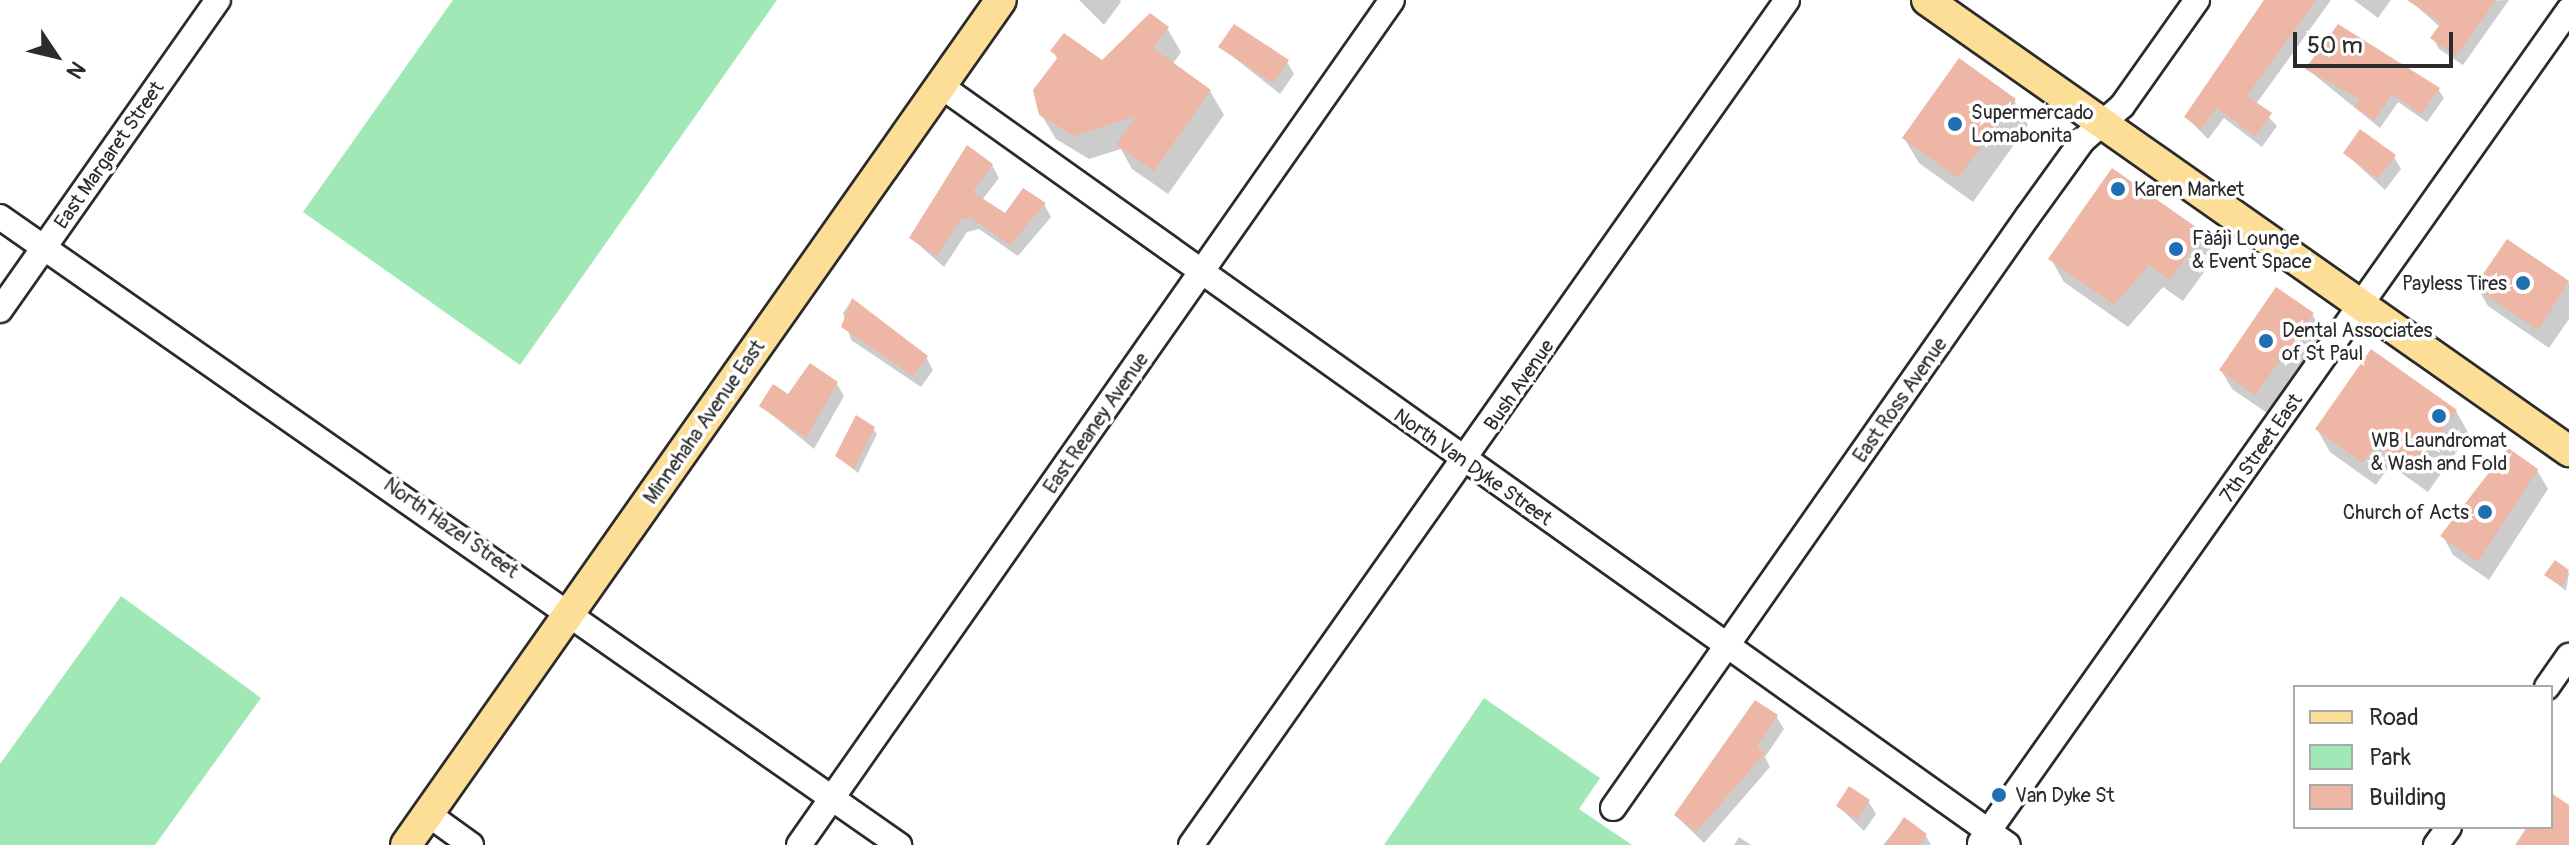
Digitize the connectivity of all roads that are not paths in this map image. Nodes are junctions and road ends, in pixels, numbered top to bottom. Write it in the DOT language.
graph roads {
  1 [pos="218,0"];
  2 [pos="1001,0"];
  3 [pos="1392,0"];
  4 [pos="1787,0"];
  5 [pos="1927,0"];
  6 [pos="2197,0"];
  7 [pos="2569,10"];
  8 [pos="941,86"];
  9 [pos="2102,123"];
  10 [pos="0,217"];
  11 [pos="44,248"];
  12 [pos="1201,272"];
  13 [pos="2363,304"];
  14 [pos="0,310"];
  15 [pos="2569,451"];
  16 [pos="1466,461"];
  17 [pos="571,611"];
  18 [pos="1728,648"];
  19 [pos="2569,656"];
  20 [pos="2548,685"];
  21 [pos="832,798"];
  22 [pos="1613,808"];
  23 [pos="428,814"];
  24 [pos="1992,840"];
  25 [pos="406,845"];
  26 [pos="471,845"];
  27 [pos="799,845"];
  28 [pos="866,845"];
  29 [pos="899,845"];
  30 [pos="1191,845"];
  1 -- 11 [label="street, East Margaret Street"];
  2 -- 8 [label="main road, Minnehaha Avenue East"];
  3 -- 12 [label="street, East Reaney Avenue"];
  4 -- 16 [label="street, Bush Avenue"];
  5 -- 9 [label="main road"];
  6 -- 9 [label="street, East Ross Avenue"];
  7 -- 13 [label="street, 7th Street East"];
  8 -- 12 [label="street, North Van Dyke Street"];
  8 -- 17 [label="main road, Minnehaha Avenue East"];
  9 -- 13 [label="main road"];
  9 -- 18 [label="street, East Ross Avenue"];
  10 -- 11 [label="street, North Hazel Street"];
  11 -- 14 [label="street, East Margaret Street"];
  11 -- 17 [label="street, North Hazel Street"];
  12 -- 16 [label="street, North Van Dyke Street"];
  12 -- 21 [label="street, East Reaney Avenue"];
  13 -- 15 [label="main road"];
  13 -- 24 [label="street, 7th Street East"];
  16 -- 18 [label="street, North Van Dyke Street"];
  16 -- 30 [label="street, Bush Avenue"];
  17 -- 21 [label="street, North Hazel Street"];
  17 -- 23 [label="main road, Minnehaha Avenue East"];
  18 -- 22 [label="street, East Ross Avenue"];
  18 -- 24 [label="street, North Van Dyke Street"];
  19 -- 20 [label="street"];
  21 -- 27 [label="street, East Reaney Avenue"];
  21 -- 28 [label="street"];
  21 -- 29 [label="street, North Hazel Street"];
  23 -- 25 [label="main road, Minnehaha Avenue East"];
  23 -- 26 [label="street"];
}
